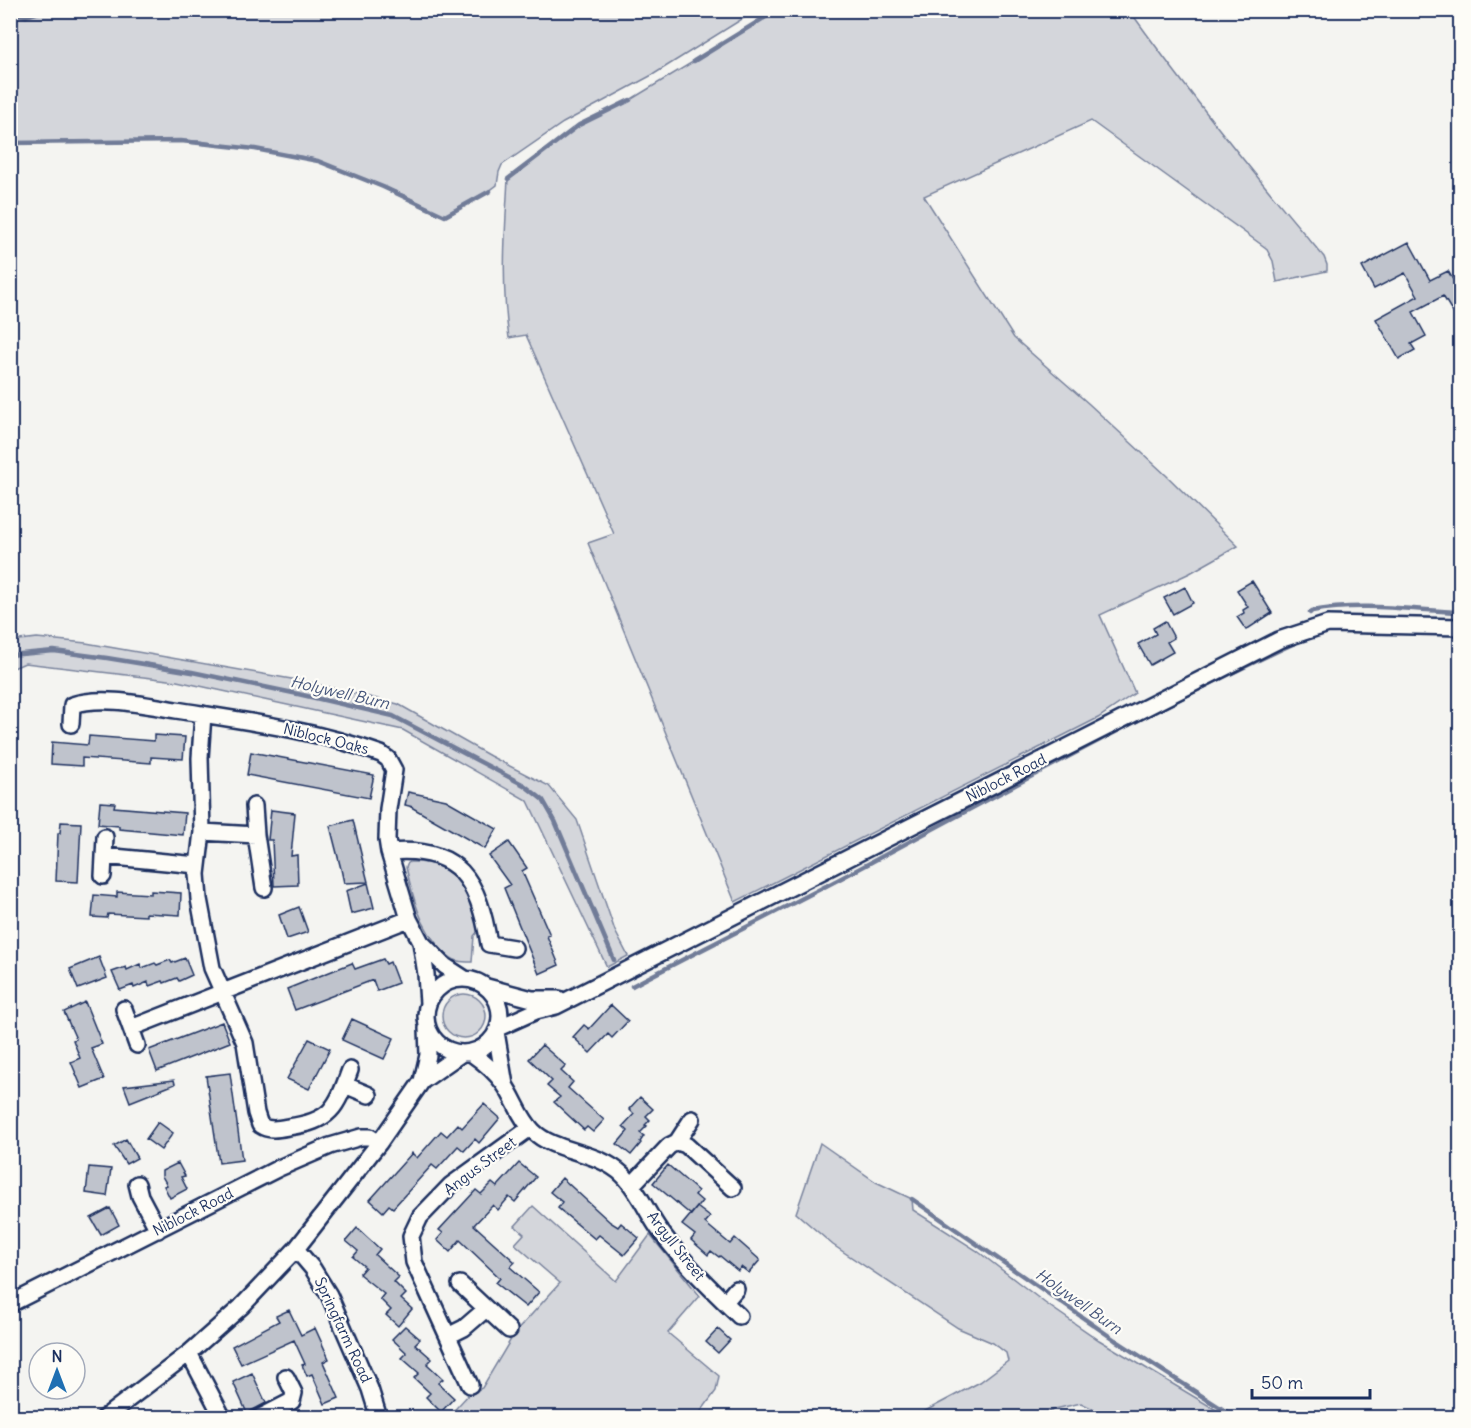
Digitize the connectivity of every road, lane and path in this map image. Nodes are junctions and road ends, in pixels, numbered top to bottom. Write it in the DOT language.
graph roads {
  1 [pos="1461,627"];
  2 [pos="203,714"];
  3 [pos="71,724"];
  4 [pos="254,806"];
  5 [pos="202,832"];
  6 [pos="256,835"];
  7 [pos="105,837"];
  8 [pos="389,852"];
  9 [pos="104,856"];
  10 [pos="197,864"];
  11 [pos="103,876"];
  12 [pos="264,888"];
  13 [pos="409,919"];
  14 [pos="421,942"];
  15 [pos="514,948"];
  16 [pos="465,979"];
  17 [pos="487,987"];
  18 [pos="222,991"];
  19 [pos="568,999"];
  20 [pos="428,1004"];
  21 [pos="124,1009"];
  22 [pos="428,1027"];
  23 [pos="130,1028"];
  24 [pos="497,1030"];
  25 [pos="137,1046"];
  26 [pos="466,1053"];
  27 [pos="422,1081"];
  28 [pos="505,1084"];
  29 [pos="369,1095"];
  30 [pos="692,1119"];
  31 [pos="530,1128"];
  32 [pos="677,1142"];
  33 [pos="379,1143"];
  34 [pos="137,1184"];
  35 [pos="632,1185"];
  36 [pos="733,1188"];
  37 [pos="158,1230"];
  38 [pos="296,1250"];
  39 [pos="460,1284"];
  40 [pos="736,1289"];
  41 [pos="725,1302"];
  42 [pos="10,1304"];
  43 [pos="486,1309"];
  44 [pos="739,1316"];
  45 [pos="509,1330"];
  46 [pos="448,1336"];
  47 [pos="189,1353"];
  48 [pos="286,1377"];
  49 [pos="470,1385"];
  50 [pos="104,1418"];
  51 [pos="223,1418"];
  52 [pos="259,1418"];
  53 [pos="379,1418"];
  1 -- 19 [label="street, Niblock Road"];
  2 -- 3 [label="street, Niblock Oaks"];
  2 -- 5 [label="street"];
  2 -- 8 [label="street, Niblock Oaks"];
  4 -- 6 [label="street"];
  5 -- 6 [label="street"];
  5 -- 10 [label="street"];
  6 -- 12 [label="street"];
  7 -- 9 [label="street"];
  8 -- 13 [label="street, Niblock Oaks"];
  8 -- 15 [label="street"];
  9 -- 10 [label="street"];
  9 -- 11 [label="street"];
  10 -- 18 [label="street"];
  13 -- 14 [label="street, Niblock Oaks"];
  13 -- 18 [label="street"];
  14 -- 16 [label="street, Niblock Oaks"];
  14 -- 20 [label="street, Niblock Oaks"];
  16 -- 17 [label="street"];
  16 -- 20 [label="street"];
  17 -- 19 [label="street, Niblock Road"];
  17 -- 24 [label="street"];
  18 -- 23 [label="street"];
  18 -- 29 [label="street"];
  19 -- 24 [label="street, Niblock Road"];
  20 -- 22 [label="street"];
  21 -- 23 [label="street"];
  22 -- 26 [label="street"];
  22 -- 27 [label="street"];
  23 -- 25 [label="street"];
  24 -- 26 [label="street"];
  24 -- 28 [label="street, Argyll Street"];
  26 -- 27 [label="street"];
  26 -- 28 [label="street, Argyll Street"];
  27 -- 33 [label="street"];
  28 -- 31 [label="street, Argyll Street"];
  30 -- 32 [label="street"];
  31 -- 35 [label="street, Argyll Street"];
  31 -- 46 [label="street, Angus Street"];
  32 -- 35 [label="street"];
  32 -- 36 [label="street"];
  33 -- 37 [label="street, Niblock Road"];
  33 -- 38 [label="street"];
  34 -- 37 [label="street"];
  35 -- 41 [label="street, Argyll Street"];
  37 -- 42 [label="street, Niblock Road"];
  38 -- 47 [label="street"];
  38 -- 53 [label="street, Springfarm Road"];
  39 -- 43 [label="street"];
  40 -- 41 [label="street"];
  41 -- 44 [label="street, Argyll Street"];
  43 -- 45 [label="street"];
  43 -- 46 [label="street"];
  46 -- 49 [label="street, Angus Street"];
  47 -- 50 [label="street"];
  47 -- 51 [label="street"];
  48 -- 52 [label="street"];
}
